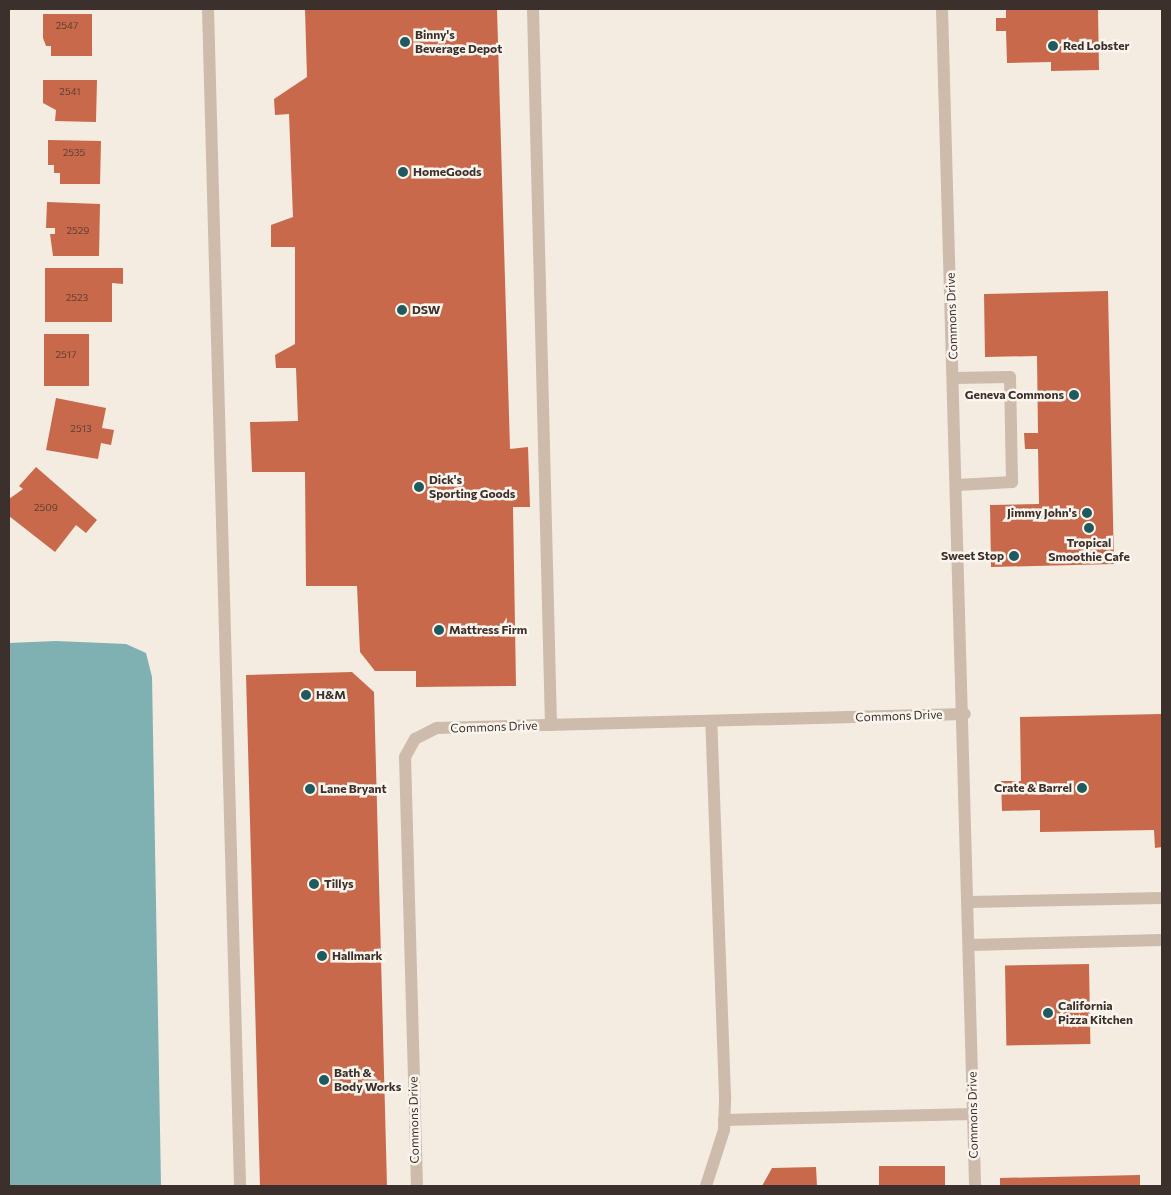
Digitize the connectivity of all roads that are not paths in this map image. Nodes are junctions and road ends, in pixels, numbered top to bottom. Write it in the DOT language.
graph roads {
  1 [pos="208,9"];
  2 [pos="533,9"];
  3 [pos="942,9"];
  4 [pos="954,378"];
  5 [pos="957,485"];
  6 [pos="965,714"];
  7 [pos="711,721"];
  8 [pos="551,725"];
  9 [pos="1162,898"];
  10 [pos="969,902"];
  11 [pos="1162,940"];
  12 [pos="970,945"];
  13 [pos="973,1114"];
  14 [pos="724,1120"];
  15 [pos="240,1186"];
  16 [pos="417,1186"];
  17 [pos="706,1186"];
  18 [pos="975,1186"];
  1 -- 15 [label="lane"];
  2 -- 8 [label="lane"];
  3 -- 4 [label="lane, Commons Drive"];
  4 -- 5 [label="lane, Commons Drive"];
  4 -- 5 [label="lane"];
  5 -- 6 [label="lane, Commons Drive"];
  6 -- 7 [label="lane, Commons Drive"];
  6 -- 10 [label="lane, Commons Drive"];
  7 -- 8 [label="lane, Commons Drive"];
  7 -- 14 [label="lane"];
  8 -- 16 [label="lane, Commons Drive"];
  9 -- 10 [label="lane"];
  10 -- 12 [label="lane, Commons Drive"];
  11 -- 12 [label="lane"];
  12 -- 13 [label="lane, Commons Drive"];
  13 -- 14 [label="lane"];
  13 -- 18 [label="lane, Commons Drive"];
  14 -- 17 [label="lane"];
}
